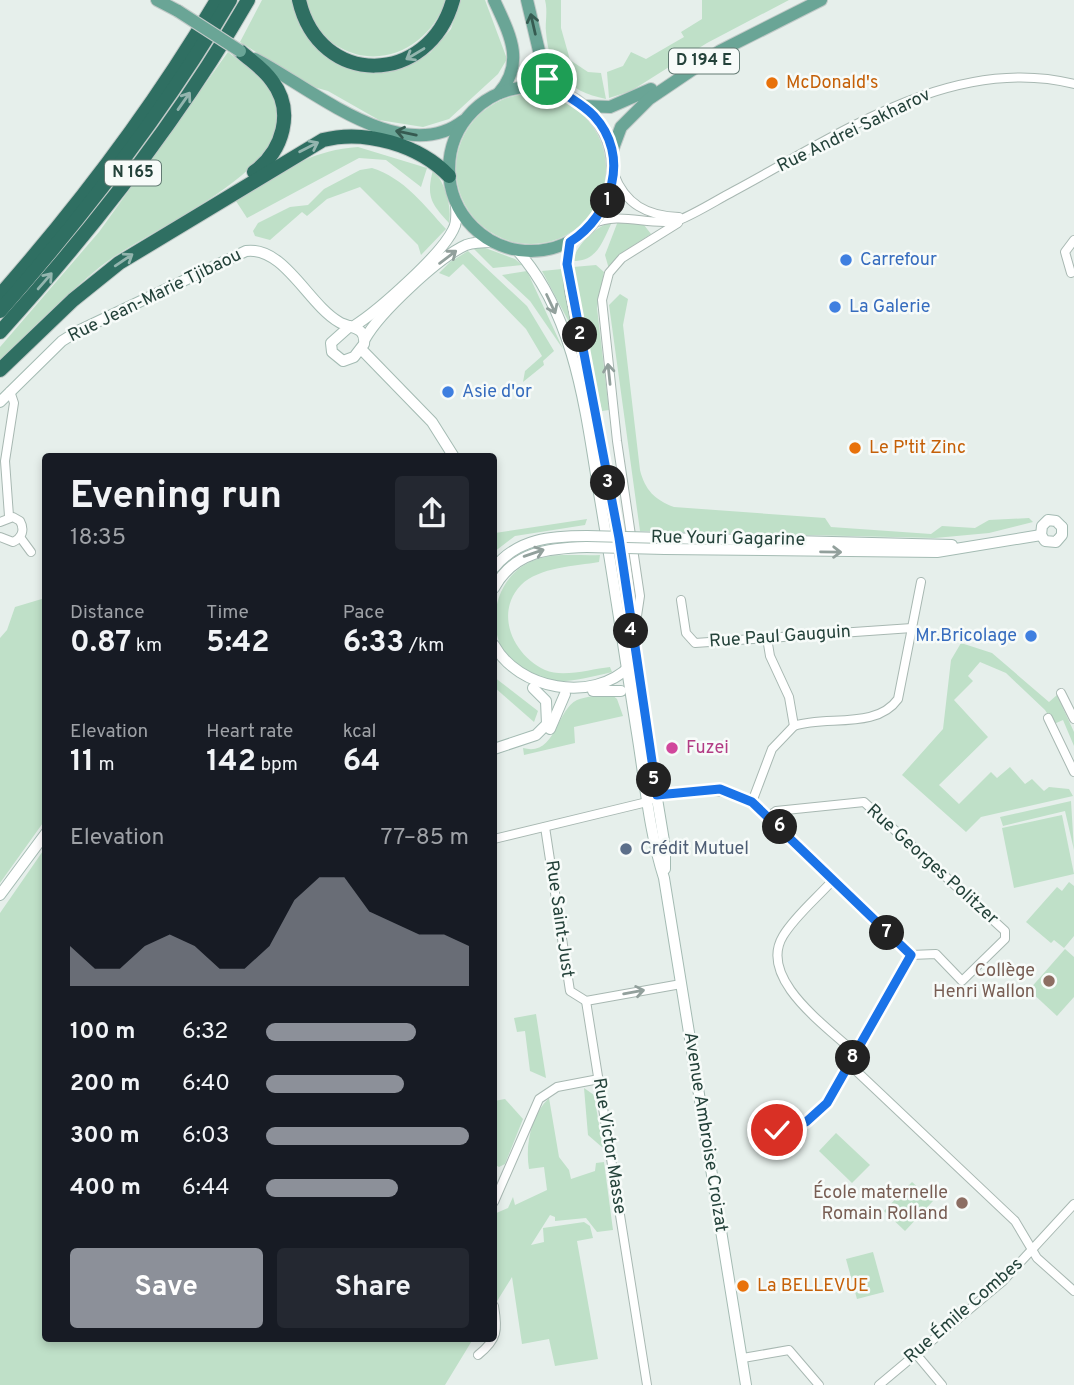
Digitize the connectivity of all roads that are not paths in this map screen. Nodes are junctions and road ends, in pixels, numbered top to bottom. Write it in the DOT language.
graph roads {
  1 [pos="158,0"];
  2 [pos="217,0"];
  3 [pos="230,0"];
  4 [pos="248,0"];
  5 [pos="299,0"];
  6 [pos="453,0"];
  7 [pos="494,0"];
  8 [pos="527,0"];
  9 [pos="810,0"];
  10 [pos="821,0"];
  11 [pos="240,51"];
  12 [pos="1074,85"];
  13 [pos="559,92"];
  14 [pos="499,94"];
  15 [pos="584,106"];
  16 [pos="468,116"];
  17 [pos="612,151"];
  18 [pos="614,174"];
  19 [pos="449,176"];
  20 [pos="456,203"];
  21 [pos="685,217"];
  22 [pos="187,219"];
  23 [pos="592,224"];
  24 [pos="1074,240"];
  25 [pos="493,242"];
  26 [pos="570,242"];
  27 [pos="517,250"];
  28 [pos="1071,273"];
  29 [pos="0,295"];
  30 [pos="315,300"];
  31 [pos="0,311"];
  32 [pos="352,326"];
  33 [pos="0,332"];
  34 [pos="335,337"];
  35 [pos="363,344"];
  36 [pos="0,370"];
  37 [pos="9,391"];
  38 [pos="0,402"];
  39 [pos="451,453"];
  40 [pos="9,516"];
  41 [pos="0,522"];
  42 [pos="1074,523"];
  43 [pos="0,537"];
  44 [pos="20,537"];
  45 [pos="587,542"];
  46 [pos="31,552"];
  47 [pos="497,565"];
  48 [pos="921,582"];
  49 [pos="497,584"];
  50 [pos="681,600"];
  51 [pos="912,628"];
  52 [pos="766,638"];
  53 [pos="633,642"];
  54 [pos="497,649"];
  55 [pos="497,661"];
  56 [pos="631,681"];
  57 [pos="554,693"];
  58 [pos="1061,693"];
  59 [pos="636,703"];
  60 [pos="1048,718"];
  61 [pos="1074,719"];
  62 [pos="794,726"];
  63 [pos="497,748"];
  64 [pos="497,749"];
  65 [pos="640,756"];
  66 [pos="1073,768"];
  67 [pos="657,795"];
  68 [pos="647,802"];
  69 [pos="752,802"];
  70 [pos="769,816"];
  71 [pos="545,827"];
  72 [pos="42,838"];
  73 [pos="497,838"];
  74 [pos="665,847"];
  75 [pos="664,878"];
  76 [pos="833,880"];
  77 [pos="0,895"];
  78 [pos="911,955"];
  79 [pos="681,984"];
  80 [pos="586,1001"];
  81 [pos="856,1054"];
  82 [pos="850,1065"];
  83 [pos="598,1079"];
  84 [pos="777,1130"];
  85 [pos="497,1189"];
  86 [pos="1074,1203"];
  87 [pos="1033,1250"];
  88 [pos="1074,1291"];
  89 [pos="493,1342"];
  90 [pos="916,1354"];
  91 [pos="478,1355"];
  92 [pos="743,1358"];
  93 [pos="647,1385"];
  94 [pos="746,1385"];
  95 [pos="819,1385"];
  96 [pos="879,1385"];
  97 [pos="942,1385"];
  1 -- 11 [label="main road, bridge"];
  2 -- 29 [label="highway"];
  3 -- 31 [label="highway, N 165"];
  33 -- 4 [label="highway, N 165, one-way"];
  6 -- 5 [label="highway, one-way"];
  7 -- 14 [label="main road"];
  13 -- 8 [label="main road, one-way"];
  9 -- 15 [label="main road, D 194 E"];
  10 -- 17 [label="main road, D 194 E"];
  16 -- 11 [label="main road, one-way"];
  11 -- 22 [label="highway"];
  12 -- 21 [label="street, Rue Andrei Sakharov"];
  13 -- 14 [label="main road"];
  13 -- 15 [label="main road"];
  14 -- 16 [label="main road"];
  15 -- 17 [label="main road"];
  16 -- 19 [label="main road"];
  17 -- 18 [label="main road"];
  18 -- 21 [label="street"];
  18 -- 23 [label="main road"];
  19 -- 20 [label="main road"];
  22 -- 19 [label="highway, one-way"];
  20 -- 25 [label="main road"];
  20 -- 32 [label="street"];
  21 -- 23 [label="street, Rue Andrei Sakharov"];
  53 -- 21 [label="street, one-way"];
  36 -- 22 [label="highway, one-way"];
  23 -- 26 [label="main road"];
  24 -- 28 [label="street"];
  25 -- 27 [label="main road"];
  35 -- 25 [label="street, one-way"];
  26 -- 27 [label="main road"];
  26 -- 53 [label="street"];
  27 -- 56 [label="street, one-way"];
  30 -- 32 [label="street, Rue Jean-Marie Tjibaou"];
  30 -- 34 [label="street, Rue Jean-Marie Tjibaou"];
  30 -- 37 [label="street, Rue Jean-Marie Tjibaou"];
  32 -- 34 [label="street"];
  32 -- 35 [label="street"];
  34 -- 35 [label="street"];
  35 -- 39 [label="street"];
  37 -- 38 [label="street, Rue Jean-Marie Tjibaou"];
  37 -- 40 [label="street"];
  40 -- 41 [label="street"];
  40 -- 44 [label="street"];
  42 -- 45 [label="street, Rue Youri Gagarine, bridge"];
  43 -- 44 [label="street"];
  44 -- 46 [label="street"];
  45 -- 47 [label="street, Rue Youri Gagarine"];
  49 -- 45 [label="street, Rue Youri Gagarine, one-way"];
  48 -- 51 [label="street"];
  50 -- 52 [label="street, Rue Paul Gauguin"];
  51 -- 52 [label="street, Rue Paul Gauguin"];
  51 -- 62 [label="street"];
  52 -- 62 [label="street"];
  53 -- 56 [label="street"];
  54 -- 57 [label="street"];
  55 -- 57 [label="street"];
  56 -- 57 [label="street"];
  56 -- 57 [label="street"];
  56 -- 59 [label="street"];
  57 -- 63 [label="street"];
  57 -- 64 [label="street"];
  58 -- 61 [label="street"];
  59 -- 65 [label="street, Avenue Ambroise Croizat"];
  59 -- 67 [label="street, Avenue Ambroise Croizat"];
  60 -- 66 [label="street"];
  62 -- 69 [label="street"];
  65 -- 67 [label="street"];
  65 -- 68 [label="street, Avenue Ambroise Croizat"];
  67 -- 68 [label="street"];
  67 -- 69 [label="street"];
  67 -- 74 [label="street, Avenue Ambroise Croizat"];
  68 -- 71 [label="street"];
  68 -- 74 [label="street"];
  68 -- 75 [label="street, Avenue Ambroise Croizat"];
  69 -- 70 [label="street"];
  70 -- 76 [label="street"];
  70 -- 78 [label="street, Rue Georges Politzer"];
  71 -- 73 [label="street"];
  71 -- 80 [label="street, Rue Saint-Just"];
  72 -- 77 [label="street"];
  74 -- 75 [label="street, Avenue Ambroise Croizat"];
  75 -- 79 [label="street, Avenue Ambroise Croizat"];
  76 -- 78 [label="street"];
  76 -- 81 [label="street"];
  78 -- 81 [label="street"];
  80 -- 79 [label="street, one-way"];
  79 -- 92 [label="street, Avenue Ambroise Croizat"];
  80 -- 83 [label="street, Rue Victor Masse"];
  81 -- 82 [label="street"];
  82 -- 84 [label="street"];
  82 -- 87 [label="street"];
  83 -- 85 [label="street"];
  83 -- 93 [label="street, Rue Victor Masse"];
  86 -- 87 [label="street, Rue Émile Combes"];
  87 -- 88 [label="street"];
  87 -- 90 [label="street, Rue Émile Combes"];
  89 -- 91 [label="street"];
  90 -- 96 [label="street, Rue Émile Combes"];
  90 -- 97 [label="street"];
  92 -- 94 [label="street, Avenue Ambroise Croizat"];
  92 -- 95 [label="street"];
}
